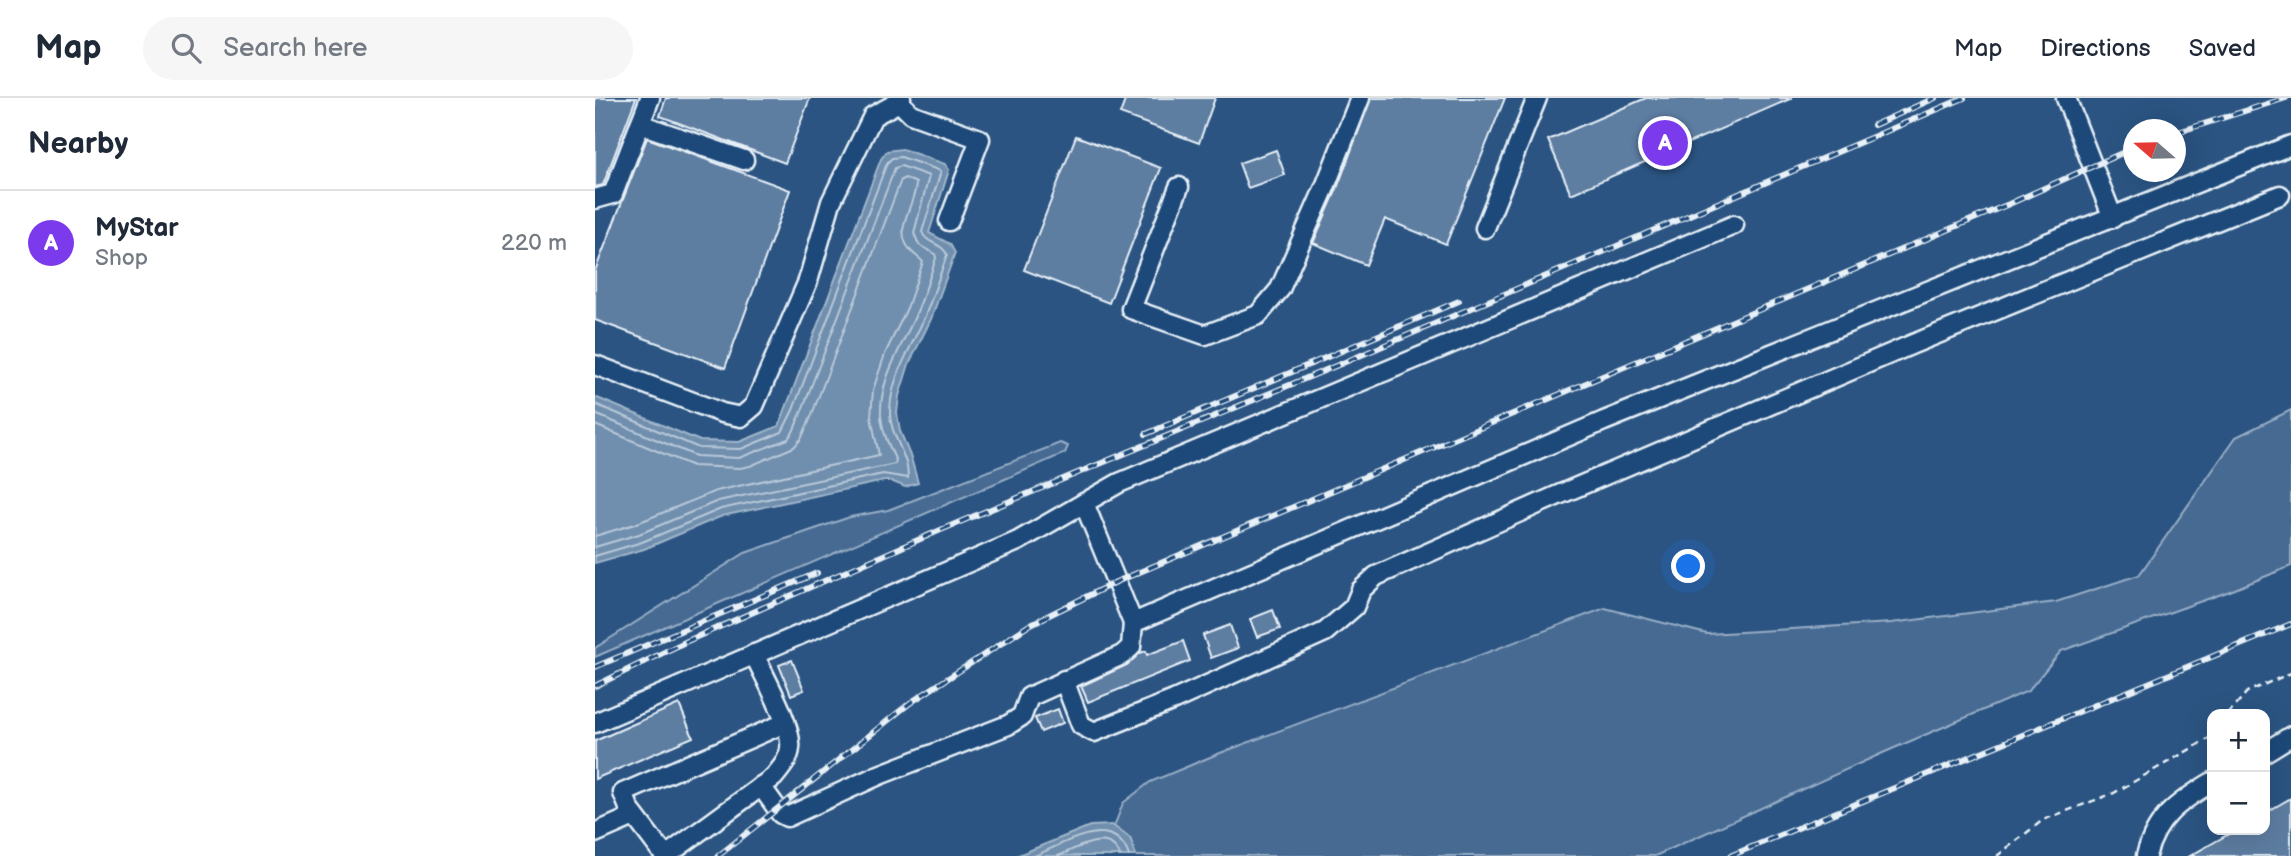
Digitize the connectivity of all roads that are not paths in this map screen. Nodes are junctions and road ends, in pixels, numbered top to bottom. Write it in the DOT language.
graph roads {
  1 [pos="650,98"];
  2 [pos="1360,98"];
  3 [pos="1537,98"];
  4 [pos="2066,98"];
  5 [pos="900,100"];
  6 [pos="640,124"];
  7 [pos="2291,145"];
  8 [pos="744,160"];
  9 [pos="1179,187"];
  10 [pos="2280,195"];
  11 [pos="595,199"];
  12 [pos="2113,218"];
  13 [pos="949,221"];
  14 [pos="1734,225"];
  15 [pos="1485,228"];
  16 [pos="595,365"];
  17 [pos="1084,503"];
  18 [pos="1133,623"];
  19 [pos="754,654"];
  20 [pos="1064,680"];
  21 [pos="595,723"];
  22 [pos="785,723"];
  23 [pos="2291,736"];
  24 [pos="2270,748"];
  25 [pos="2207,785"];
  26 [pos="761,786"];
  27 [pos="634,816"];
  28 [pos="595,833"];
  29 [pos="666,856"];
  30 [pos="2146,856"];
  1 -- 6 [label="lane"];
  2 -- 9 [label="lane"];
  3 -- 15 [label="lane"];
  4 -- 12 [label="lane"];
  5 -- 13 [label="lane"];
  5 -- 16 [label="lane"];
  6 -- 8 [label="lane"];
  6 -- 11 [label="lane"];
  7 -- 12 [label="lane"];
  10 -- 20 [label="lane"];
  12 -- 18 [label="lane"];
  14 -- 17 [label="lane"];
  17 -- 18 [label="lane"];
  17 -- 19 [label="lane"];
  18 -- 20 [label="lane"];
  19 -- 21 [label="lane"];
  19 -- 22 [label="lane"];
  20 -- 26 [label="lane"];
  22 -- 26 [label="lane"];
  22 -- 27 [label="lane"];
  23 -- 24 [label="lane"];
  25 -- 30 [label="lane"];
  26 -- 29 [label="lane"];
  27 -- 28 [label="lane"];
  27 -- 29 [label="lane"];
}
